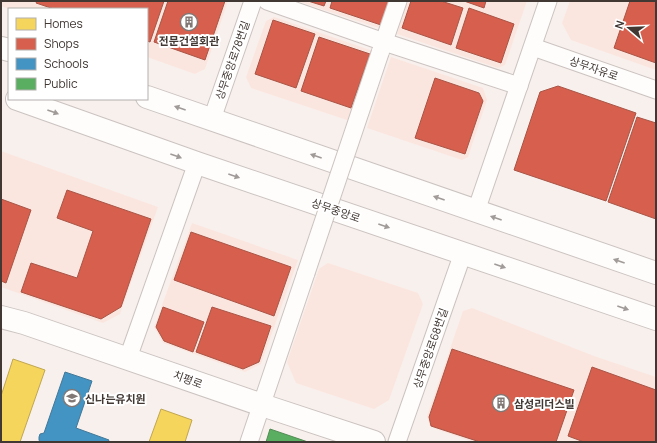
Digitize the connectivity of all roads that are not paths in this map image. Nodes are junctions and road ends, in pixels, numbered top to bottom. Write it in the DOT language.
graph roads {
  1 [pos="253,1"];
  2 [pos="267,1"];
  3 [pos="398,1"];
  4 [pos="548,1"];
  5 [pos="382,47"];
  6 [pos="533,47"];
  7 [pos="519,86"];
  8 [pos="656,90"];
  9 [pos="148,97"];
  10 [pos="19,100"];
  11 [pos="212,119"];
  12 [pos="197,164"];
  13 [pos="476,211"];
  14 [pos="463,253"];
  15 [pos="656,273"];
  16 [pos="1,317"];
  17 [pos="656,319"];
  18 [pos="128,358"];
  19 [pos="262,405"];
  20 [pos="249,442"];
  21 [pos="374,442"];
  22 [pos="397,442"];
  1 -- 11 [label="street, 상무중앙로78번길"];
  2 -- 5 [label="street"];
  3 -- 5 [label="street"];
  4 -- 6 [label="street"];
  5 -- 7 [label="street"];
  5 -- 19 [label="street, bridge"];
  6 -- 7 [label="street"];
  6 -- 8 [label="street, 상무자유로"];
  7 -- 13 [label="street"];
  11 -- 9 [label="street, one-way"];
  10 -- 12 [label="street, 상무중앙로, one-way"];
  13 -- 11 [label="street, one-way"];
  12 -- 14 [label="street, 상무중앙로, one-way"];
  12 -- 18 [label="street"];
  15 -- 13 [label="street, one-way"];
  14 -- 17 [label="street, 상무중앙로, one-way"];
  14 -- 22 [label="street, 상무중앙로68번길"];
  16 -- 18 [label="street, 치평로"];
  18 -- 19 [label="street, 치평로"];
  19 -- 20 [label="street"];
  19 -- 21 [label="street, 치평로"];
}
